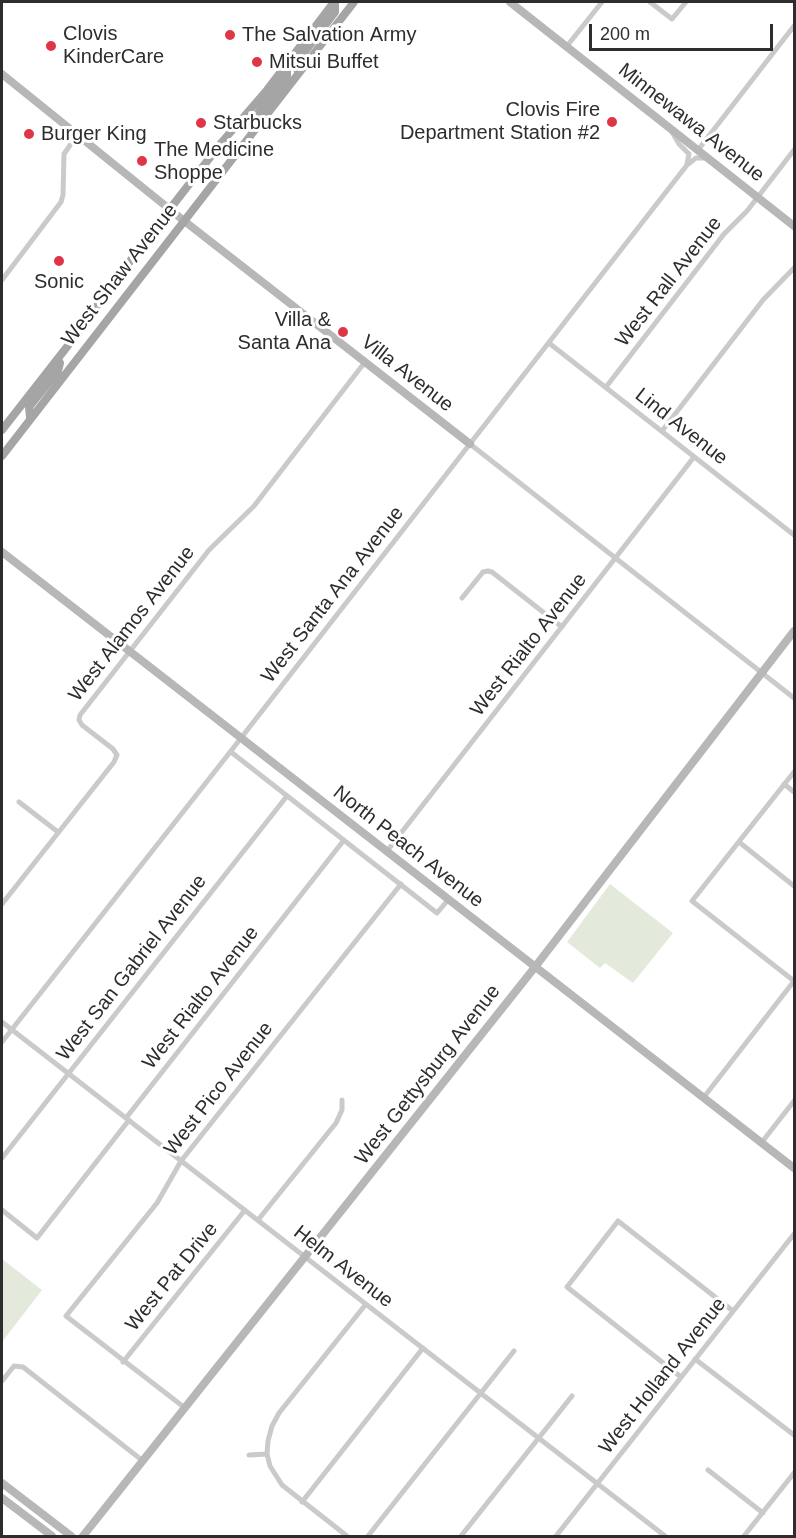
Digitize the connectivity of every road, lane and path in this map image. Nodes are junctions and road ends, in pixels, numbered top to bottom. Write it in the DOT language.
graph roads {
  1 [pos="335,2"];
  2 [pos="354,2"];
  3 [pos="510,2"];
  4 [pos="602,2"];
  5 [pos="650,2"];
  6 [pos="686,2"];
  7 [pos="795,26"];
  8 [pos="567,46"];
  9 [pos="284,67"];
  10 [pos="298,72"];
  11 [pos="2,74"];
  12 [pos="668,126"];
  13 [pos="254,128"];
  14 [pos="77,135"];
  15 [pos="698,150"];
  16 [pos="795,150"];
  17 [pos="708,158"];
  18 [pos="687,165"];
  19 [pos="758,197"];
  20 [pos="170,209"];
  21 [pos="183,220"];
  22 [pos="795,226"];
  23 [pos="795,268"];
  24 [pos="2,280"];
  25 [pos="549,343"];
  26 [pos="58,359"];
  27 [pos="365,362"];
  28 [pos="606,387"];
  29 [pos="30,417"];
  30 [pos="2,430"];
  31 [pos="662,431"];
  32 [pos="470,444"];
  33 [pos="2,456"];
  34 [pos="694,457"];
  35 [pos="795,536"];
  36 [pos="2,552"];
  37 [pos="615,559"];
  38 [pos="462,597"];
  39 [pos="562,627"];
  40 [pos="795,631"];
  41 [pos="130,652"];
  42 [pos="762,673"];
  43 [pos="795,698"];
  44 [pos="240,739"];
  45 [pos="231,752"];
  46 [pos="795,771"];
  47 [pos="784,784"];
  48 [pos="795,792"];
  49 [pos="286,796"];
  50 [pos="19,802"];
  51 [pos="58,832"];
  52 [pos="344,840"];
  53 [pos="739,842"];
  54 [pos="387,851"];
  55 [pos="401,884"];
  56 [pos="795,886"];
  57 [pos="448,900"];
  58 [pos="2,904"];
  59 [pos="535,967"];
  60 [pos="794,981"];
  61 [pos="2,1022"];
  62 [pos="11,1030"];
  63 [pos="2,1041"];
  64 [pos="68,1073"];
  65 [pos="704,1097"];
  66 [pos="342,1100"];
  67 [pos="795,1101"];
  68 [pos="127,1119"];
  69 [pos="762,1142"];
  70 [pos="2,1158"];
  71 [pos="181,1161"];
  72 [pos="795,1167"];
  73 [pos="2,1210"];
  74 [pos="245,1210"];
  75 [pos="258,1220"];
  76 [pos="795,1234"];
  77 [pos="304,1256"];
  78 [pos="366,1304"];
  79 [pos="733,1311"];
  80 [pos="423,1348"];
  81 [pos="514,1352"];
  82 [pos="695,1359"];
  83 [pos="123,1362"];
  84 [pos="681,1377"];
  85 [pos="2,1381"];
  86 [pos="480,1394"];
  87 [pos="572,1396"];
  88 [pos="185,1408"];
  89 [pos="795,1436"];
  90 [pos="539,1439"];
  91 [pos="267,1454"];
  92 [pos="249,1455"];
  93 [pos="143,1461"];
  94 [pos="708,1470"];
  95 [pos="795,1473"];
  96 [pos="2,1483"];
  97 [pos="597,1484"];
  98 [pos="2,1498"];
  99 [pos="302,1502"];
  100 [pos="763,1513"];
  101 [pos="656,1530"];
  102 [pos="52,1536"];
  103 [pos="71,1536"];
  104 [pos="84,1536"];
  105 [pos="347,1536"];
  106 [pos="368,1536"];
  107 [pos="462,1536"];
  108 [pos="556,1536"];
  109 [pos="651,1536"];
  110 [pos="665,1536"];
  111 [pos="744,1536"];
  1 -- 9 [label="main road, West Shaw Avenue"];
  1 -- 10 [label="main road"];
  2 -- 10 [label="main road, West Shaw Avenue"];
  3 -- 8 [label="street, Minnewawa Avenue"];
  4 -- 8 [label="street"];
  5 -- 6 [label="street"];
  7 -- 15 [label="street"];
  8 -- 12 [label="street, Minnewawa Avenue"];
  9 -- 13 [label="main road"];
  9 -- 20 [label="main road, West Shaw Avenue"];
  10 -- 13 [label="main road, West Shaw Avenue"];
  11 -- 14 [label="street, Villa Avenue"];
  12 -- 15 [label="street, Minnewawa Avenue"];
  12 -- 18 [label="street"];
  13 -- 21 [label="main road, West Shaw Avenue"];
  14 -- 20 [label="street, Villa Avenue"];
  14 -- 24 [label="street"];
  15 -- 17 [label="street, Minnewawa Avenue"];
  16 -- 19 [label="street, West Rall Avenue"];
  17 -- 18 [label="street"];
  17 -- 19 [label="street, Minnewawa Avenue"];
  18 -- 25 [label="street, West Santa Ana Avenue"];
  19 -- 22 [label="street, Minnewawa Avenue"];
  19 -- 28 [label="street, West Rall Avenue"];
  20 -- 21 [label="street, Villa Avenue"];
  20 -- 26 [label="main road, West Shaw Avenue"];
  21 -- 27 [label="street, Villa Avenue"];
  21 -- 29 [label="main road, West Shaw Avenue"];
  23 -- 31 [label="street"];
  25 -- 28 [label="street, Lind Avenue"];
  25 -- 32 [label="street, West Santa Ana Avenue"];
  26 -- 29 [label="main road"];
  26 -- 30 [label="main road, West Shaw Avenue"];
  27 -- 32 [label="street, Villa Avenue"];
  27 -- 41 [label="street, West Alamos Avenue"];
  28 -- 31 [label="street, Lind Avenue"];
  29 -- 33 [label="main road, West Shaw Avenue"];
  31 -- 34 [label="street, Lind Avenue"];
  32 -- 37 [label="street, Villa Avenue"];
  32 -- 44 [label="street, West Santa Ana Avenue"];
  34 -- 35 [label="street, Lind Avenue"];
  34 -- 37 [label="street, West Rialto Avenue"];
  36 -- 41 [label="street, North Peach Avenue"];
  37 -- 39 [label="street, West Rialto Avenue"];
  37 -- 42 [label="street, Villa Avenue"];
  38 -- 39 [label="street"];
  39 -- 54 [label="street, West Rialto Avenue"];
  40 -- 42 [label="street, West Gettysburg Avenue"];
  41 -- 44 [label="street, North Peach Avenue"];
  41 -- 51 [label="street, West Alamos Avenue"];
  42 -- 43 [label="street, Villa Avenue"];
  42 -- 59 [label="street, West Gettysburg Avenue"];
  44 -- 45 [label="street, West Santa Ana Avenue"];
  44 -- 54 [label="street, North Peach Avenue"];
  45 -- 49 [label="street"];
  45 -- 62 [label="street, West Santa Ana Avenue"];
  46 -- 47 [label="street"];
  47 -- 48 [label="street"];
  47 -- 53 [label="street"];
  49 -- 52 [label="street"];
  49 -- 64 [label="street, West San Gabriel Avenue"];
  50 -- 51 [label="street"];
  51 -- 58 [label="street, West Alamos Avenue"];
  52 -- 55 [label="street"];
  52 -- 68 [label="street, West Rialto Avenue"];
  53 -- 56 [label="street"];
  53 -- 60 [label="street"];
  54 -- 57 [label="street, North Peach Avenue"];
  55 -- 57 [label="street"];
  55 -- 71 [label="street, West Pico Avenue"];
  57 -- 59 [label="street, North Peach Avenue"];
  59 -- 65 [label="street, North Peach Avenue"];
  59 -- 77 [label="street, West Gettysburg Avenue"];
  60 -- 65 [label="street"];
  61 -- 62 [label="street, Helm Avenue"];
  62 -- 63 [label="street, West Santa Ana Avenue"];
  62 -- 64 [label="street, Helm Avenue"];
  64 -- 68 [label="street, Helm Avenue"];
  64 -- 70 [label="street, West San Gabriel Avenue"];
  65 -- 69 [label="street, North Peach Avenue"];
  66 -- 75 [label="street"];
  67 -- 69 [label="street"];
  68 -- 71 [label="street, Helm Avenue"];
  68 -- 73 [label="street, West Rialto Avenue"];
  69 -- 72 [label="street, North Peach Avenue"];
  71 -- 74 [label="street, Helm Avenue"];
  71 -- 83 [label="street, West Pico Avenue"];
  74 -- 75 [label="street, Helm Avenue"];
  74 -- 83 [label="street, West Pat Drive"];
  75 -- 77 [label="street, Helm Avenue"];
  76 -- 79 [label="street, West Holland Avenue"];
  77 -- 78 [label="street, Helm Avenue"];
  77 -- 88 [label="street, West Gettysburg Avenue"];
  78 -- 80 [label="street, Helm Avenue"];
  78 -- 91 [label="street"];
  79 -- 82 [label="street, West Holland Avenue"];
  79 -- 84 [label="street"];
  80 -- 86 [label="street, Helm Avenue"];
  80 -- 99 [label="street"];
  81 -- 86 [label="street"];
  82 -- 84 [label="street, West Holland Avenue"];
  82 -- 89 [label="street"];
  83 -- 88 [label="street"];
  84 -- 97 [label="street, West Holland Avenue"];
  85 -- 93 [label="street"];
  86 -- 90 [label="street, Helm Avenue"];
  86 -- 106 [label="street"];
  87 -- 90 [label="street"];
  88 -- 93 [label="street, West Gettysburg Avenue"];
  90 -- 97 [label="street, Helm Avenue"];
  90 -- 107 [label="street"];
  91 -- 92 [label="street"];
  91 -- 99 [label="street"];
  93 -- 104 [label="street, West Gettysburg Avenue"];
  94 -- 100 [label="street"];
  95 -- 100 [label="street"];
  96 -- 103 [label="street"];
  97 -- 101 [label="street, Helm Avenue"];
  97 -- 108 [label="street, West Holland Avenue"];
  98 -- 102 [label="street"];
  99 -- 105 [label="street"];
  100 -- 111 [label="street"];
  101 -- 109 [label="street"];
  101 -- 110 [label="street, Helm Avenue"];
}
